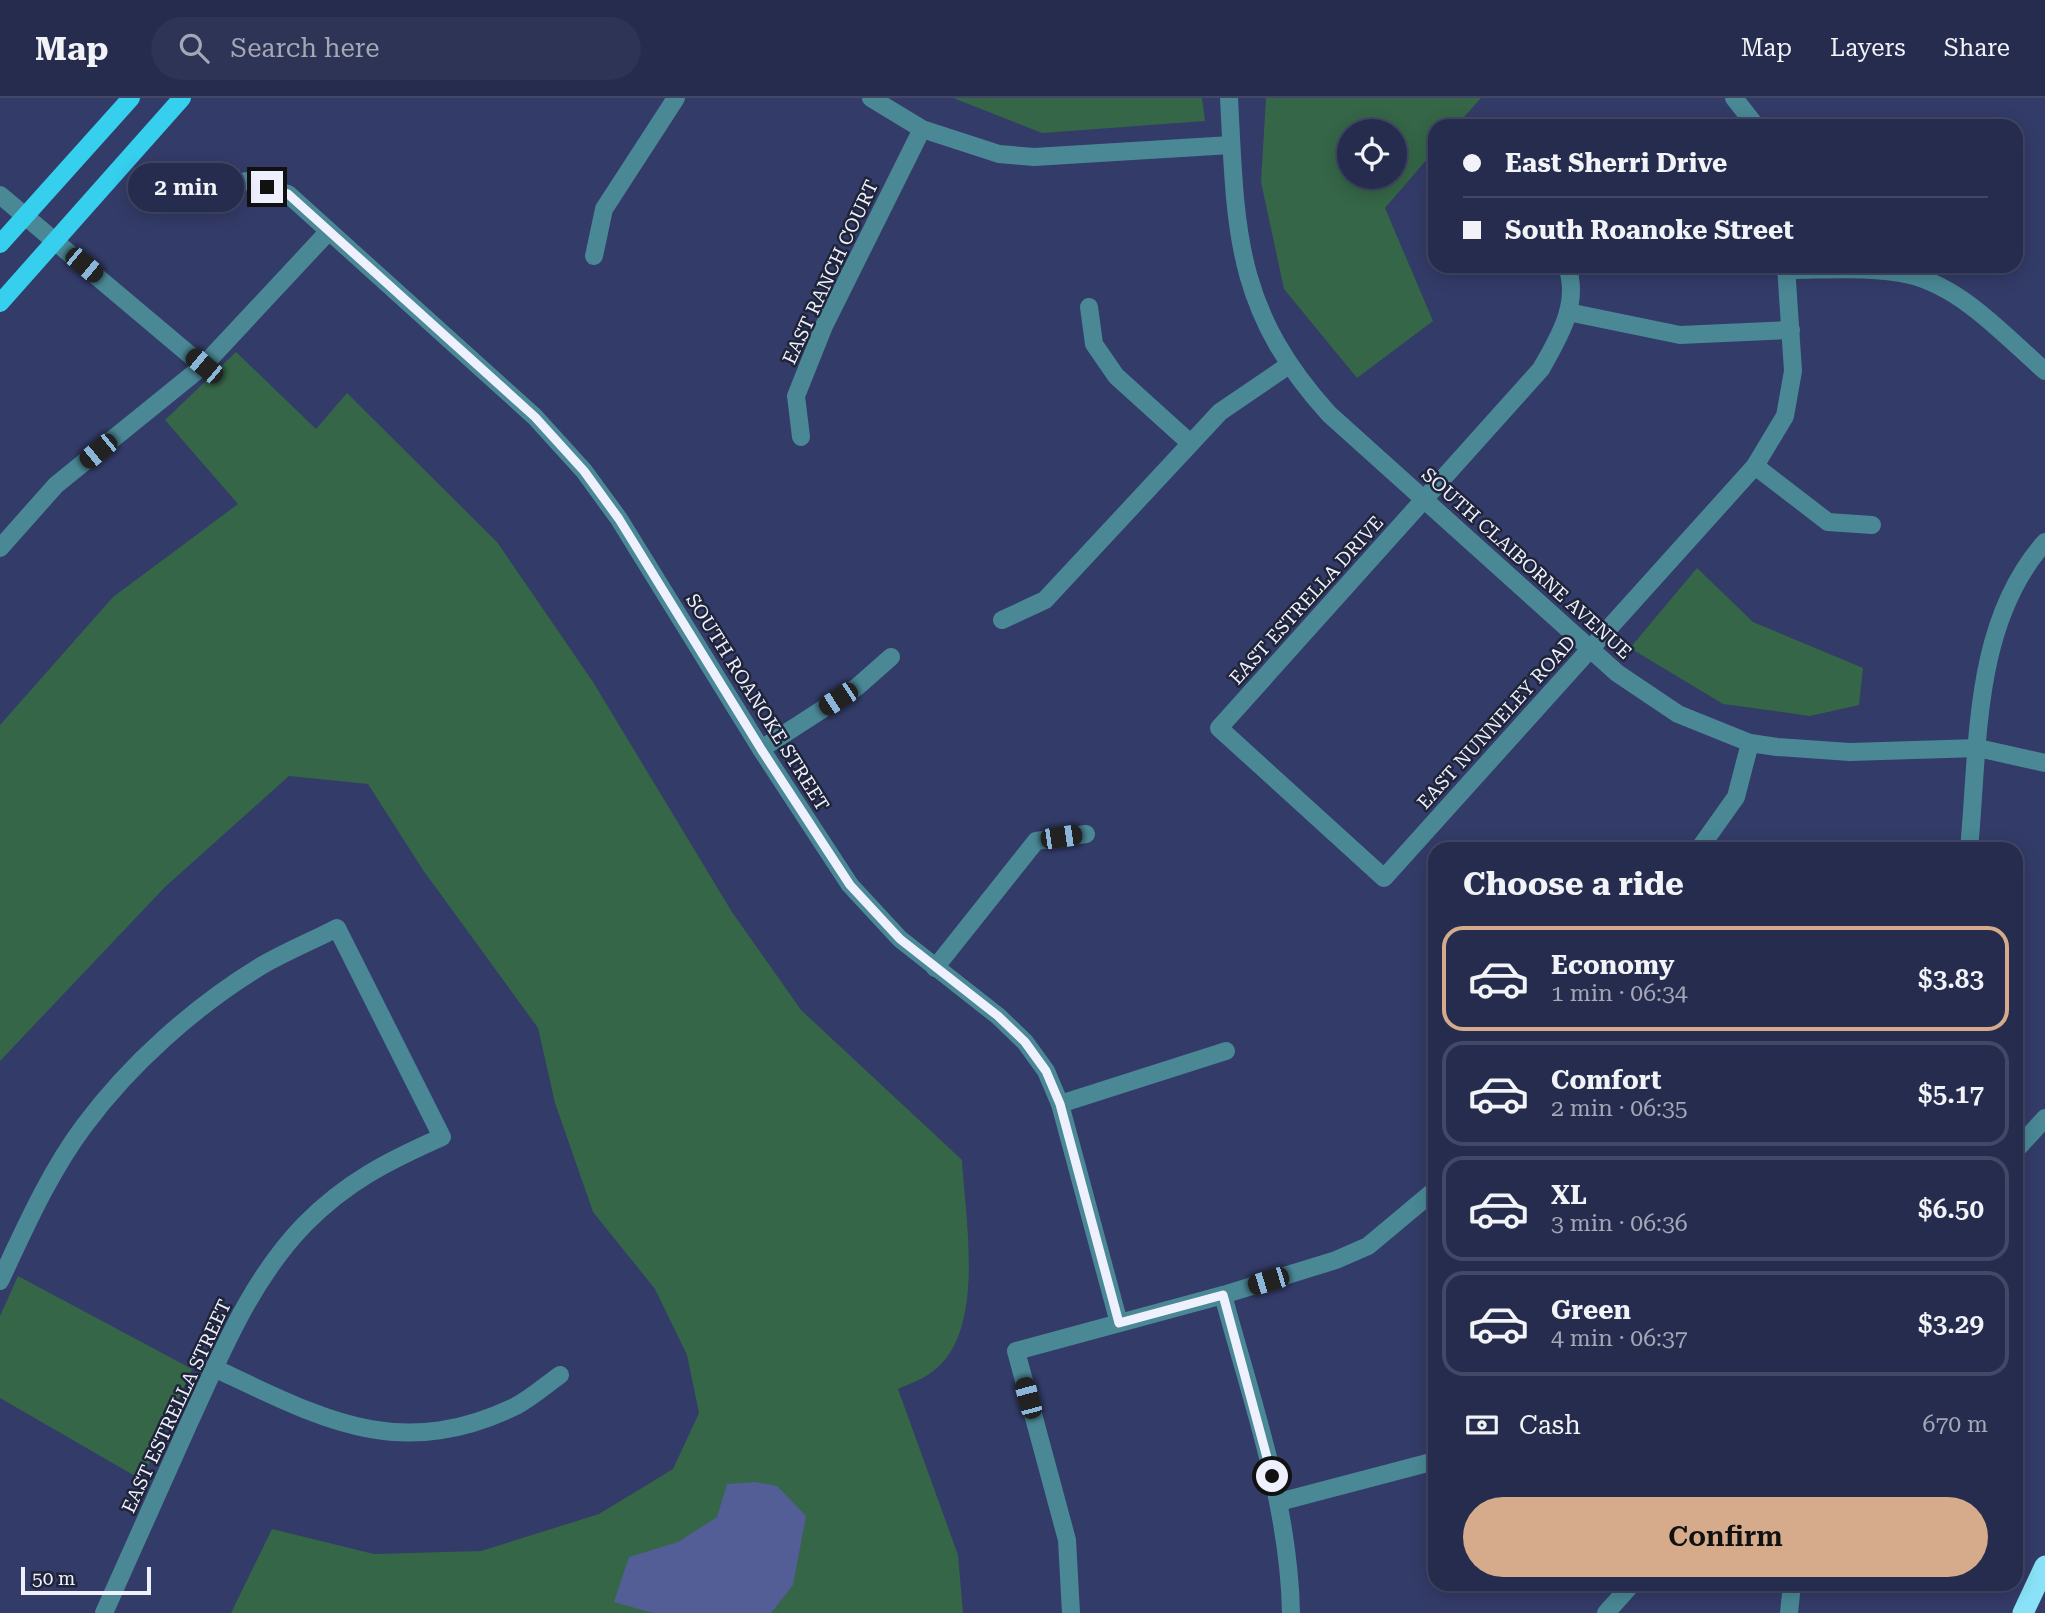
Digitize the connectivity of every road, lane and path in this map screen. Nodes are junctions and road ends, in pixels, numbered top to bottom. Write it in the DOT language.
graph roads {
  1 [pos="131,98"];
  2 [pos="182,98"];
  3 [pos="676,98"];
  4 [pos="871,98"];
  5 [pos="1229,98"];
  6 [pos="1734,98"];
  7 [pos="1750,119"];
  8 [pos="922,129"];
  9 [pos="1231,145"];
  10 [pos="246,181"];
  11 [pos="0,195"];
  12 [pos="25,216"];
  13 [pos="329,231"];
  14 [pos="55,242"];
  15 [pos="0,244"];
  16 [pos="594,256"];
  17 [pos="1569,273"];
  18 [pos="1786,273"];
  19 [pos="1888,273"];
  20 [pos="0,303"];
  21 [pos="1089,307"];
  22 [pos="1568,312"];
  23 [pos="1791,330"];
  24 [pos="1289,365"];
  25 [pos="204,366"];
  26 [pos="2045,372"];
  27 [pos="801,437"];
  28 [pos="1189,442"];
  29 [pos="1755,466"];
  30 [pos="1425,500"];
  31 [pos="1872,526"];
  32 [pos="2045,542"];
  33 [pos="0,548"];
  34 [pos="1002,620"];
  35 [pos="1590,650"];
  36 [pos="891,657"];
  37 [pos="1750,743"];
  38 [pos="1978,748"];
  39 [pos="761,749"];
  40 [pos="2045,763"];
  41 [pos="1086,834"];
  42 [pos="1704,842"];
  43 [pos="1970,842"];
  44 [pos="1384,878"];
  45 [pos="935,968"];
  46 [pos="1226,1051"];
  47 [pos="1060,1104"];
  48 [pos="2045,1118"];
  49 [pos="2023,1142"];
  50 [pos="1428,1196"];
  51 [pos="0,1280"];
  52 [pos="1223,1295"];
  53 [pos="1119,1323"];
  54 [pos="214,1368"];
  55 [pos="560,1375"];
  56 [pos="1428,1463"];
  57 [pos="1279,1502"];
  58 [pos="2045,1566"];
  59 [pos="1626,1591"];
  60 [pos="1791,1591"];
  61 [pos="104,1613"];
  62 [pos="1071,1613"];
  63 [pos="1291,1613"];
  64 [pos="1606,1613"];
  65 [pos="1789,1613"];
  66 [pos="2023,1613"];
  1 -- 12 [label="main road"];
  2 -- 14 [label="main road"];
  3 -- 16 [label="street"];
  4 -- 8 [label="street"];
  5 -- 9 [label="street, SOUTH CLAIBORNE AVENUE"];
  6 -- 7 [label="street"];
  8 -- 9 [label="street"];
  8 -- 27 [label="street, EAST RANCH COURT"];
  9 -- 24 [label="street, SOUTH CLAIBORNE AVENUE"];
  10 -- 13 [label="street, SOUTH ROANOKE STREET"];
  11 -- 12 [label="street"];
  12 -- 14 [label="street"];
  12 -- 15 [label="main road"];
  13 -- 25 [label="street"];
  13 -- 39 [label="street, SOUTH ROANOKE STREET"];
  14 -- 20 [label="main road"];
  14 -- 25 [label="street"];
  17 -- 22 [label="street, EAST ESTRELLA DRIVE"];
  18 -- 23 [label="street, EAST NUNNELEY ROAD"];
  19 -- 26 [label="street"];
  21 -- 28 [label="street"];
  22 -- 23 [label="street"];
  22 -- 30 [label="street, EAST ESTRELLA DRIVE"];
  23 -- 29 [label="street, EAST NUNNELEY ROAD"];
  24 -- 28 [label="street"];
  24 -- 30 [label="street, SOUTH CLAIBORNE AVENUE"];
  25 -- 33 [label="street"];
  28 -- 34 [label="street"];
  29 -- 31 [label="street"];
  29 -- 35 [label="street, EAST NUNNELEY ROAD"];
  30 -- 35 [label="street, SOUTH CLAIBORNE AVENUE"];
  30 -- 44 [label="street, EAST ESTRELLA DRIVE"];
  32 -- 38 [label="street"];
  35 -- 37 [label="street, SOUTH CLAIBORNE AVENUE"];
  35 -- 44 [label="street, EAST NUNNELEY ROAD"];
  36 -- 39 [label="street"];
  37 -- 38 [label="street, SOUTH CLAIBORNE AVENUE"];
  37 -- 42 [label="street"];
  38 -- 40 [label="street, SOUTH CLAIBORNE AVENUE"];
  38 -- 43 [label="street"];
  39 -- 45 [label="street, SOUTH ROANOKE STREET"];
  41 -- 45 [label="street"];
  45 -- 47 [label="street, SOUTH ROANOKE STREET"];
  46 -- 47 [label="street"];
  47 -- 53 [label="street, SOUTH ROANOKE STREET"];
  48 -- 49 [label="street"];
  50 -- 52 [label="street"];
  51 -- 54 [label="street, EAST ESTRELLA STREET"];
  52 -- 53 [label="street"];
  52 -- 57 [label="street"];
  53 -- 62 [label="street"];
  54 -- 55 [label="street"];
  54 -- 61 [label="street, EAST ESTRELLA STREET"];
  56 -- 57 [label="street"];
  57 -- 63 [label="street"];
  58 -- 66 [label="highway"];
  59 -- 64 [label="street"];
  60 -- 65 [label="street"];
}
